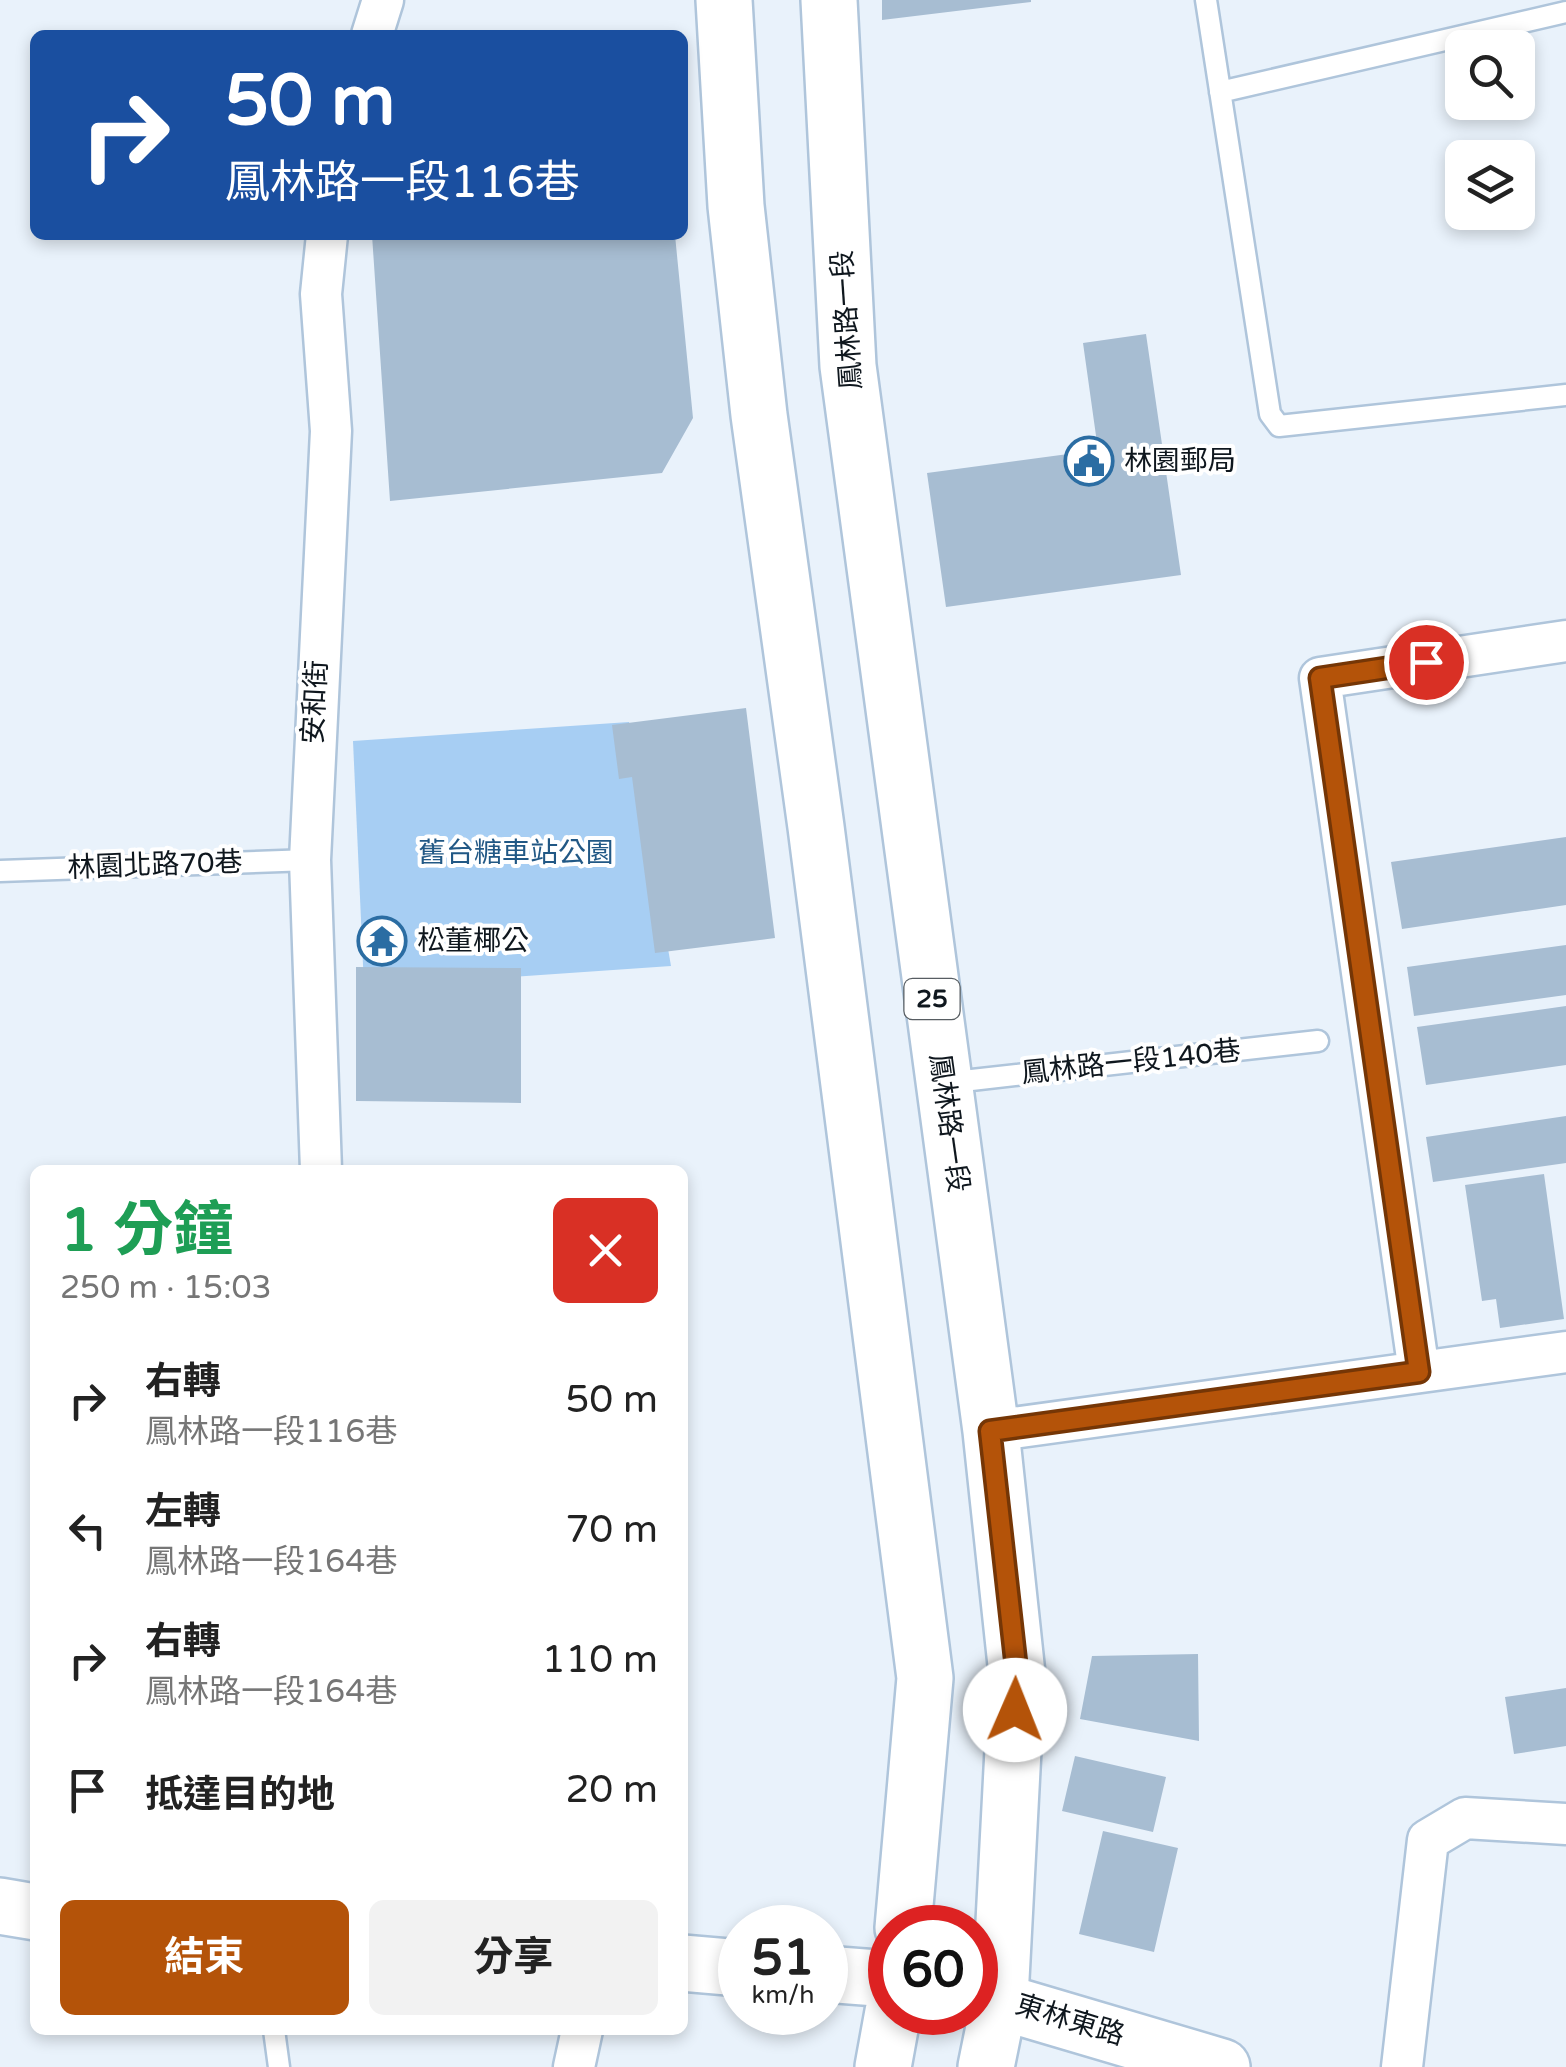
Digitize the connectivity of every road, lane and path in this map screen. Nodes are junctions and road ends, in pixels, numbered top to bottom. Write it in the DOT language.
graph roads {
  1 [pos="383,0"];
  2 [pos="724,0"];
  3 [pos="829,0"];
  4 [pos="1206,0"];
  5 [pos="1566,12"];
  6 [pos="374,30"];
  7 [pos="1220,92"];
  8 [pos="326,240"];
  9 [pos="1566,395"];
  10 [pos="1566,641"];
  11 [pos="310,860"];
  12 [pos="0,870"];
  13 [pos="1318,1041"];
  14 [pos="943,1084"];
  15 [pos="320,1165"];
  16 [pos="1566,1352"];
  17 [pos="1419,1372"];
  18 [pos="990,1431"];
  19 [pos="1566,1824"];
  20 [pos="906,1905"];
  21 [pos="996,1905"];
  22 [pos="0,1906"];
  23 [pos="30,1911"];
  24 [pos="688,1964"];
  25 [pos="718,1966"];
  26 [pos="998,1999"];
  27 [pos="275,2035"];
  28 [pos="581,2035"];
  29 [pos="889,2035"];
  30 [pos="987,2035"];
  31 [pos="279,2067"];
  32 [pos="574,2067"];
  33 [pos="883,2067"];
  34 [pos="986,2067"];
  35 [pos="1222,2067"];
  36 [pos="1402,2067"];
  1 -- 6 [label="street"];
  2 -- 20 [label="main road"];
  3 -- 14 [label="main road, 鳳林路一段 / 25"];
  4 -- 7 [label="lane"];
  5 -- 7 [label="lane"];
  7 -- 9 [label="lane"];
  8 -- 11 [label="street, 安和街"];
  10 -- 17 [label="street"];
  11 -- 12 [label="lane, 林園北路70巷"];
  11 -- 15 [label="street, 安和街"];
  13 -- 14 [label="lane, 鳳林路一段140巷"];
  14 -- 18 [label="main road, 鳳林路一段 / 25"];
  16 -- 17 [label="street"];
  17 -- 18 [label="street"];
  18 -- 21 [label="main road, 鳳林路一段 / 25"];
  19 -- 36 [label="street"];
  22 -- 23 [label="main road"];
  24 -- 25 [label="main road"];
  26 -- 35 [label="main road, 東林東路"];
  27 -- 31 [label="lane"];
  28 -- 32 [label="street"];
  29 -- 33 [label="main road"];
  30 -- 34 [label="main road, 鳳林路一段 / 25"];
}
